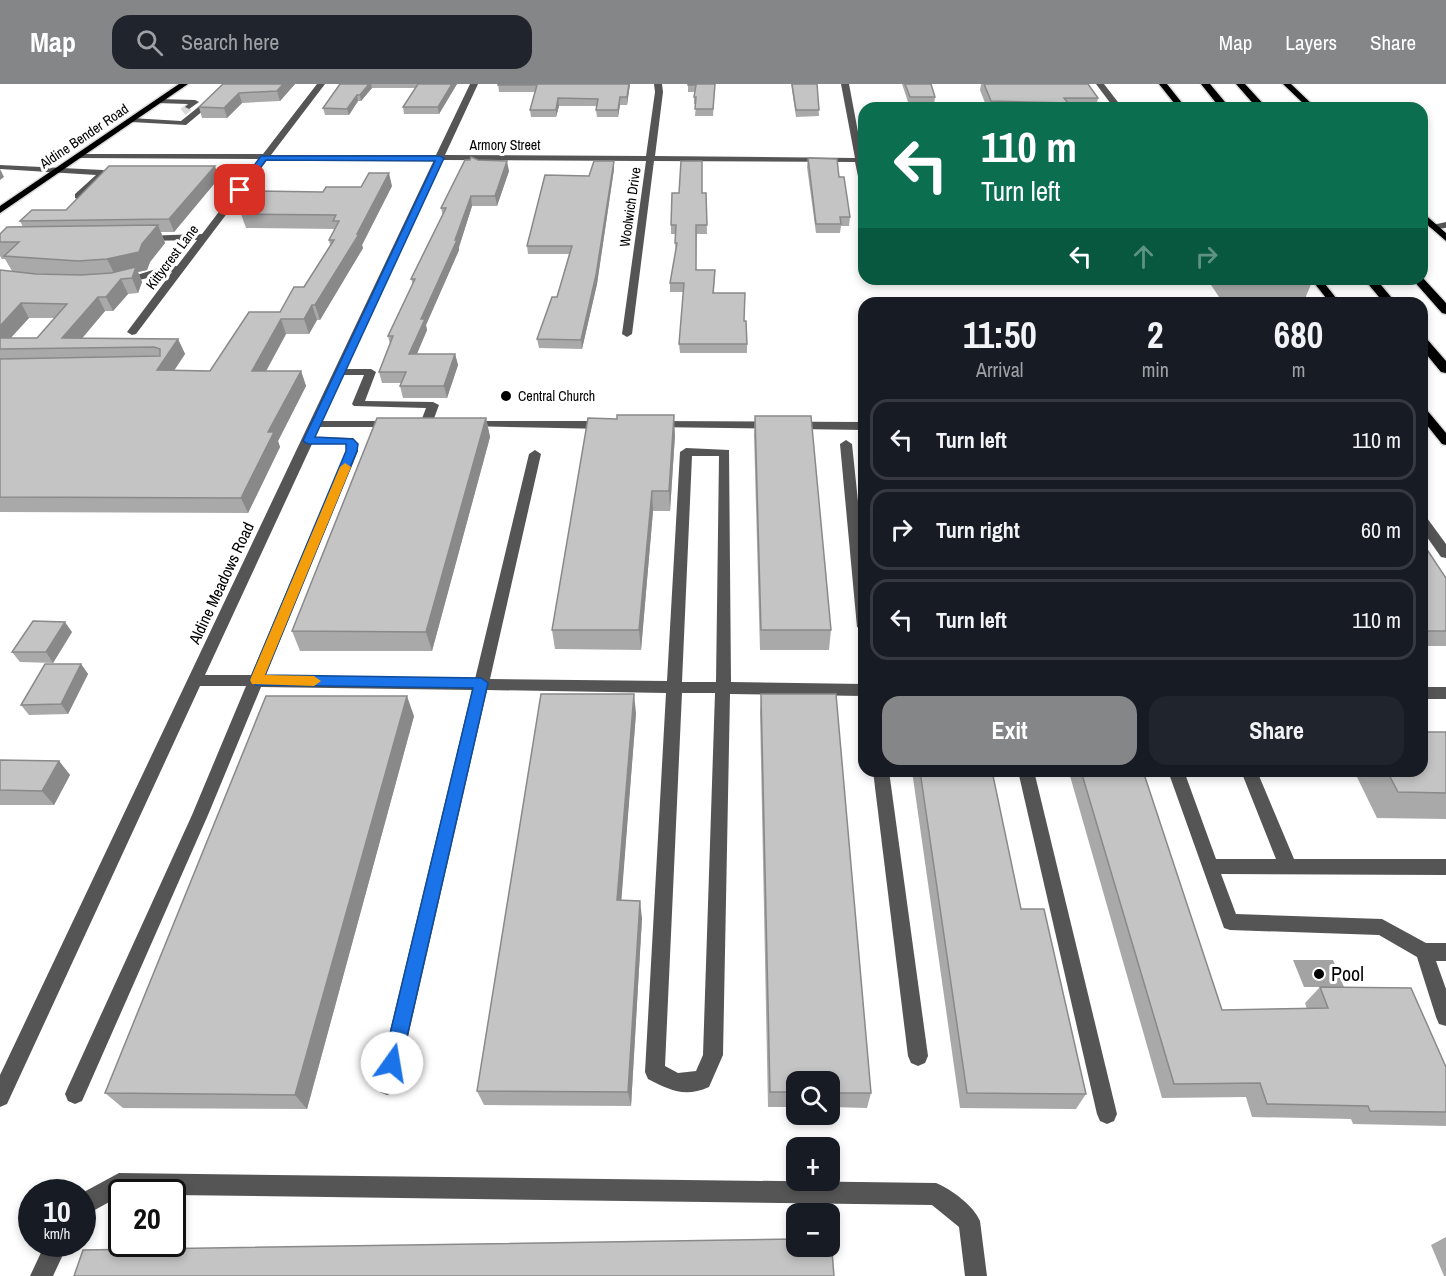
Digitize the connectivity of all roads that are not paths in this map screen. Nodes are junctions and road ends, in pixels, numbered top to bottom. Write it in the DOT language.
graph roads {
  1 [pos="183,84"];
  2 [pos="231,84"];
  3 [pos="321,84"];
  4 [pos="474,84"];
  5 [pos="658,84"];
  6 [pos="845,84"];
  7 [pos="1100,84"];
  8 [pos="1163,84"];
  9 [pos="1205,84"];
  10 [pos="1240,84"];
  11 [pos="1287,84"];
  12 [pos="159,101"];
  13 [pos="1114,102"];
  14 [pos="1177,102"];
  15 [pos="1220,102"];
  16 [pos="1256,102"];
  17 [pos="1306,102"];
  18 [pos="208,103"];
  19 [pos="189,107"];
  20 [pos="130,120"];
  21 [pos="170,122"];
  22 [pos="858,155"];
  23 [pos="78,156"];
  24 [pos="138,157"];
  25 [pos="264,158"];
  26 [pos="440,158"];
  27 [pos="650,159"];
  28 [pos="858,160"];
  29 [pos="0,167"];
  30 [pos="129,168"];
  31 [pos="59,170"];
  32 [pos="116,172"];
  33 [pos="103,173"];
  34 [pos="78,196"];
  35 [pos="0,210"];
  36 [pos="1428,221"];
  37 [pos="1446,225"];
  38 [pos="1433,226"];
  39 [pos="204,237"];
  40 [pos="132,238"];
  41 [pos="1446,238"];
  42 [pos="180,269"];
  43 [pos="114,282"];
  44 [pos="1290,285"];
  45 [pos="1321,285"];
  46 [pos="1375,285"];
  47 [pos="1423,285"];
  48 [pos="1301,297"];
  49 [pos="1330,297"];
  50 [pos="1385,297"];
  51 [pos="1446,310"];
  52 [pos="132,332"];
  53 [pos="627,334"];
  54 [pos="1428,348"];
  55 [pos="1446,369"];
  56 [pos="340,372"];
  57 [pos="358,404"];
  58 [pos="316,424"];
  59 [pos="351,424"];
  60 [pos="462,424"];
  61 [pos="615,425"];
  62 [pos="639,425"];
  63 [pos="1428,425"];
  64 [pos="858,426"];
  65 [pos="308,441"];
  66 [pos="1446,441"];
  67 [pos="846,444"];
  68 [pos="535,454"];
  69 [pos="1428,529"];
  70 [pos="1446,554"];
  71 [pos="858,566"];
  72 [pos="196,680"];
  73 [pos="256,680"];
  74 [pos="481,683"];
  75 [pos="674,686"];
  76 [pos="723,687"];
  77 [pos="858,690"];
  78 [pos="1428,693"];
  79 [pos="1446,693"];
  80 [pos="882,777"];
  81 [pos="1027,777"];
  82 [pos="1178,777"];
  83 [pos="1251,777"];
  84 [pos="1210,866"];
  85 [pos="1288,866"];
  86 [pos="1446,867"];
  87 [pos="1424,952"];
  88 [pos="1446,952"];
  89 [pos="1446,1017"];
  90 [pos="918,1056"];
  91 [pos="387,1085"];
  92 [pos="1,1093"];
  93 [pos="75,1094"];
  94 [pos="1107,1114"];
  95 [pos="96,1198"];
  96 [pos="50,1257"];
  97 [pos="41,1276"];
  98 [pos="976,1276"];
  1 -- 12 [label="main road, Aldine Bender Road"];
  2 -- 18 [label="street"];
  3 -- 25 [label="street, Kittycrest Lane"];
  4 -- 26 [label="street, Aldine Meadows Road"];
  5 -- 27 [label="street, Woolwich Drive"];
  6 -- 22 [label="street"];
  7 -- 13 [label="street"];
  8 -- 14 [label="main road"];
  9 -- 15 [label="highway"];
  10 -- 16 [label="highway"];
  11 -- 17 [label="main road"];
  12 -- 19 [label="street"];
  12 -- 20 [label="main road, Aldine Bender Road"];
  18 -- 19 [label="street"];
  18 -- 21 [label="street"];
  19 -- 21 [label="street"];
  20 -- 21 [label="street"];
  20 -- 23 [label="main road, Aldine Bender Road"];
  23 -- 24 [label="street, Armory Street"];
  23 -- 31 [label="main road, Aldine Bender Road"];
  24 -- 25 [label="street, Armory Street"];
  24 -- 30 [label="street"];
  25 -- 26 [label="street, Armory Street"];
  25 -- 39 [label="street, Kittycrest Lane"];
  26 -- 27 [label="street, Armory Street"];
  26 -- 56 [label="street, Aldine Meadows Road"];
  27 -- 28 [label="street, Armory Street"];
  27 -- 53 [label="street, Woolwich Drive"];
  29 -- 31 [label="street"];
  31 -- 33 [label="street"];
  31 -- 35 [label="main road, Aldine Bender Road"];
  32 -- 33 [label="street"];
  33 -- 34 [label="street"];
  36 -- 38 [label="main road"];
  37 -- 38 [label="street"];
  38 -- 41 [label="main road"];
  39 -- 40 [label="street"];
  39 -- 42 [label="street, Kittycrest Lane"];
  42 -- 43 [label="street"];
  42 -- 52 [label="street, Kittycrest Lane"];
  44 -- 48 [label="street"];
  45 -- 49 [label="main road"];
  46 -- 50 [label="highway"];
  47 -- 51 [label="highway"];
  54 -- 55 [label="highway"];
  56 -- 57 [label="street"];
  56 -- 58 [label="street, Aldine Meadows Road"];
  57 -- 59 [label="street"];
  57 -- 59 [label="street"];
  58 -- 59 [label="street"];
  58 -- 65 [label="street, Aldine Meadows Road"];
  60 -- 61 [label="street"];
  62 -- 64 [label="street"];
  63 -- 66 [label="main road"];
  65 -- 72 [label="street, Aldine Meadows Road"];
  65 -- 73 [label="street"];
  67 -- 71 [label="street"];
  68 -- 74 [label="street"];
  69 -- 70 [label="street"];
  72 -- 73 [label="street"];
  72 -- 92 [label="street, Aldine Meadows Road"];
  73 -- 74 [label="street"];
  73 -- 93 [label="street"];
  74 -- 75 [label="street"];
  74 -- 91 [label="street"];
  75 -- 76 [label="street"];
  75 -- 76 [label="street"];
  75 -- 76 [label="street"];
  76 -- 77 [label="street"];
  78 -- 79 [label="street"];
  80 -- 90 [label="street"];
  81 -- 94 [label="street"];
  82 -- 84 [label="street"];
  83 -- 85 [label="street"];
  84 -- 85 [label="street"];
  84 -- 87 [label="street"];
  85 -- 86 [label="street"];
  87 -- 88 [label="street"];
  87 -- 89 [label="street"];
  95 -- 98 [label="street"];
  96 -- 97 [label="street"];
}
